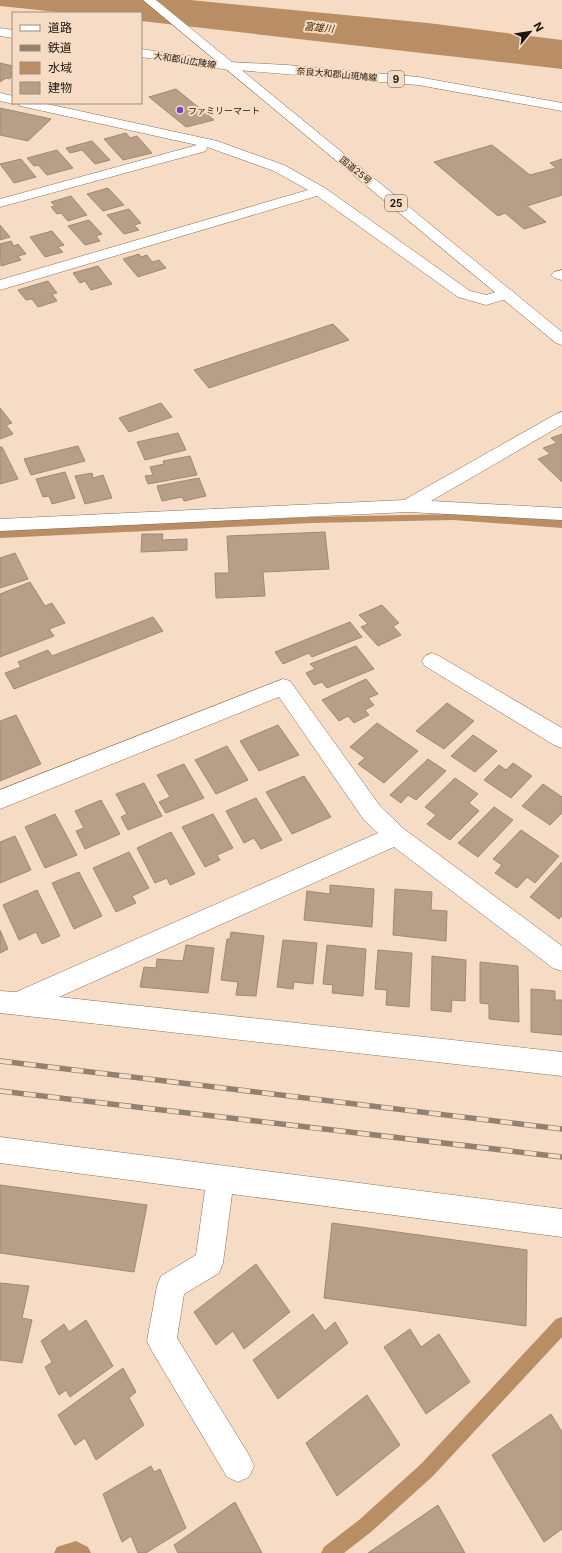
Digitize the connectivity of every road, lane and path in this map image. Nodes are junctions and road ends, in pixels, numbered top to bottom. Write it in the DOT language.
graph roads {
  1 [pos="149,0"];
  2 [pos="0,32"];
  3 [pos="12,34"];
  4 [pos="142,53"];
  5 [pos="229,66"];
  6 [pos="0,97"];
  7 [pos="12,100"];
  8 [pos="30,104"];
  9 [pos="562,107"];
  10 [pos="201,148"];
  11 [pos="320,191"];
  12 [pos="0,203"];
  13 [pos="0,285"];
  14 [pos="507,294"];
  15 [pos="562,340"];
  16 [pos="562,418"];
  17 [pos="408,506"];
  18 [pos="562,514"];
  19 [pos="0,525"];
  20 [pos="432,661"];
  21 [pos="562,739"];
  22 [pos="0,800"];
  23 [pos="396,836"];
  24 [pos="562,960"];
  25 [pos="8,1003"];
  26 [pos="562,1064"];
  27 [pos="0,1150"];
  28 [pos="220,1179"];
  29 [pos="562,1224"];
  30 [pos="238,1466"];
  1 -- 5 [label="main road, 国道25号 / 25"];
  2 -- 3 [label="main road"];
  4 -- 5 [label="main road, 大和郡山広陵線"];
  5 -- 9 [label="main road, 奈良大和郡山斑鳩線 / 9"];
  5 -- 14 [label="main road, 国道25号 / 25"];
  6 -- 7 [label="main road"];
  8 -- 11 [label="main road"];
  10 -- 12 [label="main road"];
  11 -- 13 [label="main road"];
  11 -- 14 [label="main road"];
  14 -- 15 [label="main road, 国道25号 / 25"];
  16 -- 17 [label="main road"];
  17 -- 18 [label="main road"];
  17 -- 19 [label="main road"];
  20 -- 21 [label="main road"];
  22 -- 23 [label="main road"];
  23 -- 24 [label="main road"];
  23 -- 25 [label="main road"];
  25 -- 26 [label="main road"];
  27 -- 28 [label="main road"];
  28 -- 29 [label="main road"];
  28 -- 30 [label="main road"];
}
